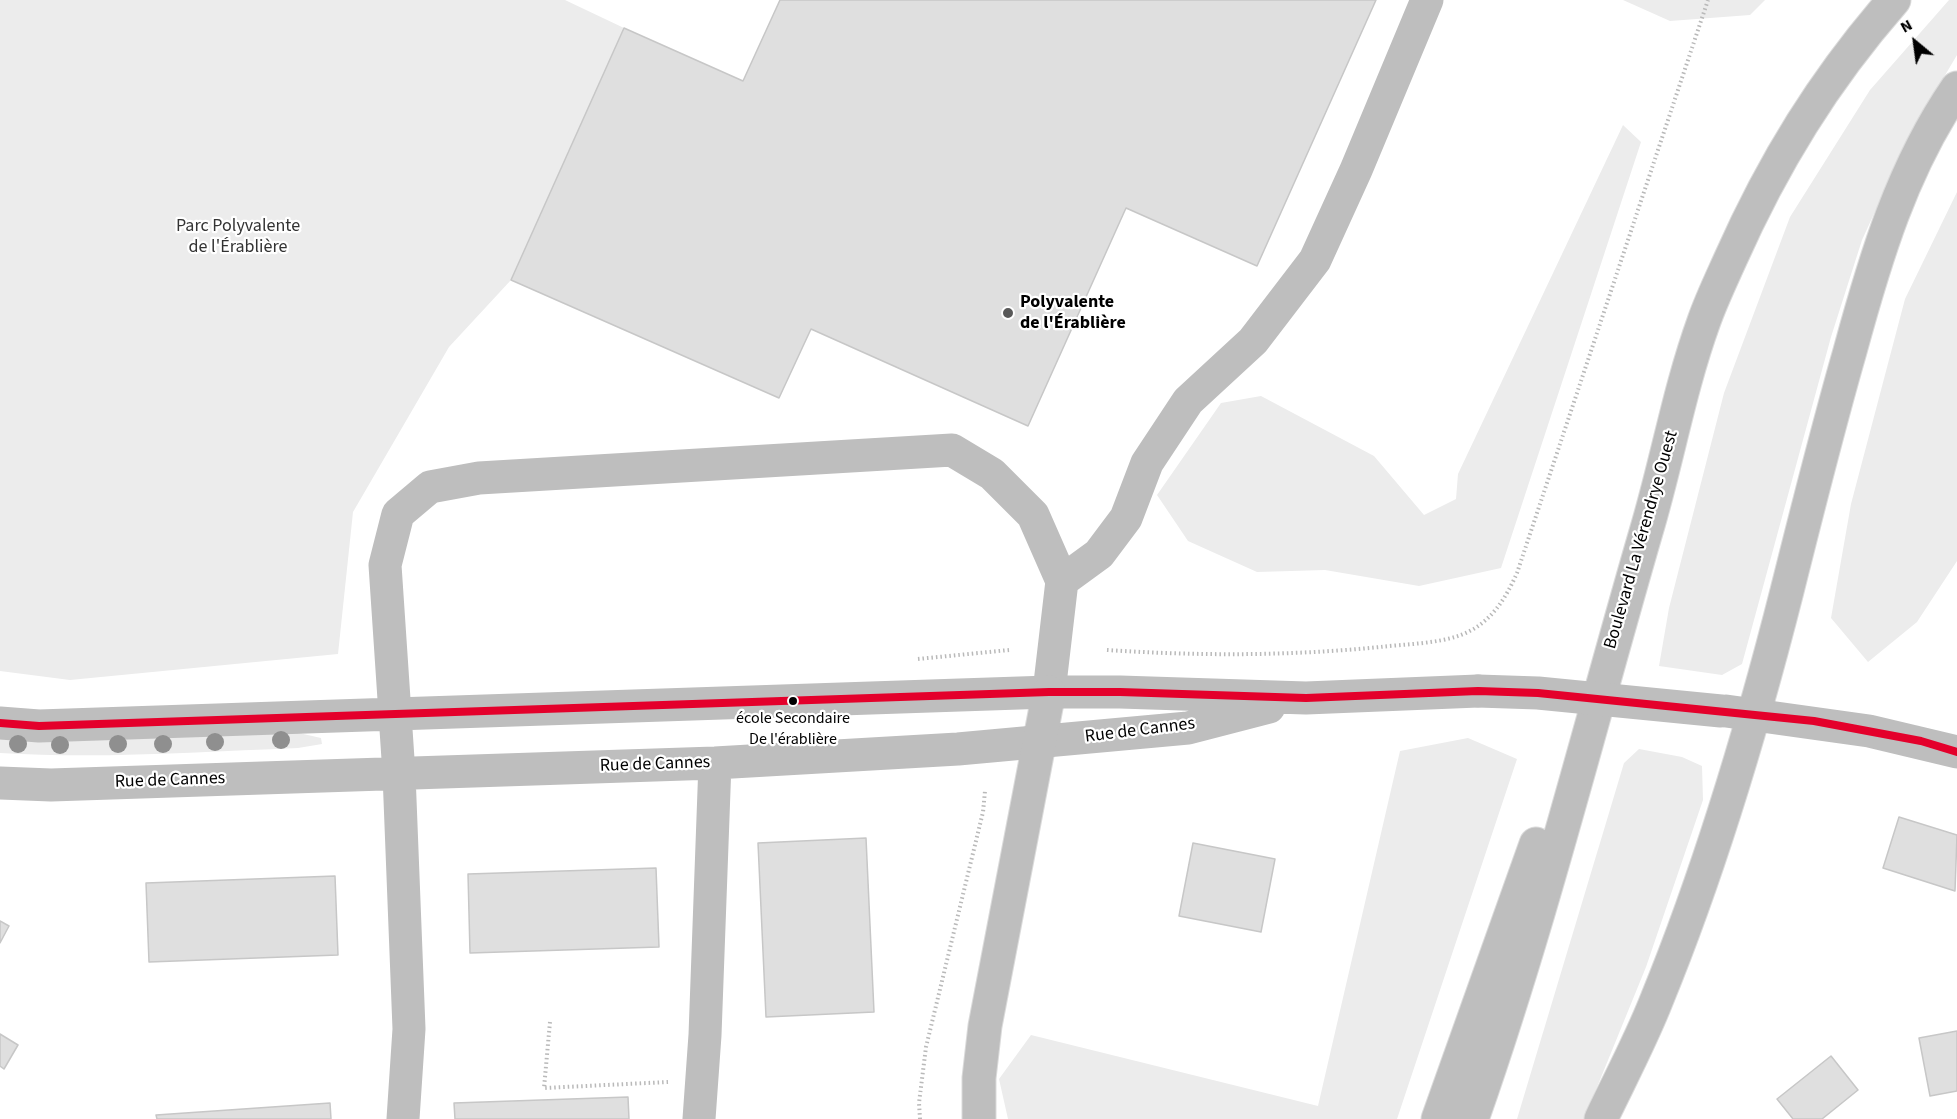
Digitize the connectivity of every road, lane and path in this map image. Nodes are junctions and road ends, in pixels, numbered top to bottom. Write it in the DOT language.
graph roads {
  1 [pos="1427,0"];
  2 [pos="1708,0"];
  3 [pos="1894,0"];
  4 [pos="1957,88"];
  5 [pos="1062,581"];
  6 [pos="1622,614"];
  7 [pos="1107,650"];
  8 [pos="1049,692"];
  9 [pos="1306,698"];
  10 [pos="1737,713"];
  11 [pos="395,715"];
  12 [pos="0,723"];
  13 [pos="1041,743"];
  14 [pos="1957,752"];
  15 [pos="715,763"];
  16 [pos="399,774"];
  17 [pos="0,783"];
  18 [pos="985,791"];
  19 [pos="550,1022"];
  20 [pos="702,1081"];
  21 [pos="403,1119"];
  22 [pos="699,1119"];
  23 [pos="920,1119"];
  24 [pos="979,1119"];
  25 [pos="1438,1119"];
  26 [pos="1472,1119"];
  27 [pos="1601,1119"];
  1 -- 5 [label="main road"];
  2 -- 7 [label="path"];
  3 -- 6 [label="main road, Boulevard La Vérendrye Ouest"];
  4 -- 10 [label="main road"];
  5 -- 8 [label="main road"];
  5 -- 11 [label="main road"];
  6 -- 25 [label="main road"];
  6 -- 26 [label="main road, Boulevard La Vérendrye Ouest"];
  8 -- 9 [label="main road, Rue de Cannes"];
  8 -- 11 [label="main road, Rue de Cannes"];
  8 -- 13 [label="main road"];
  9 -- 10 [label="main road, Rue de Cannes, bridge"];
  9 -- 13 [label="main road, Rue de Cannes"];
  10 -- 14 [label="main road, Rue de Cannes"];
  10 -- 27 [label="main road"];
  11 -- 12 [label="main road, Rue de Cannes"];
  11 -- 16 [label="main road"];
  13 -- 15 [label="main road, Rue de Cannes"];
  13 -- 24 [label="main road"];
  15 -- 16 [label="main road, Rue de Cannes"];
  15 -- 20 [label="main road"];
  16 -- 17 [label="main road, Rue de Cannes"];
  16 -- 21 [label="main road"];
  18 -- 23 [label="path"];
  19 -- 20 [label="path"];
  20 -- 22 [label="main road"];
}
